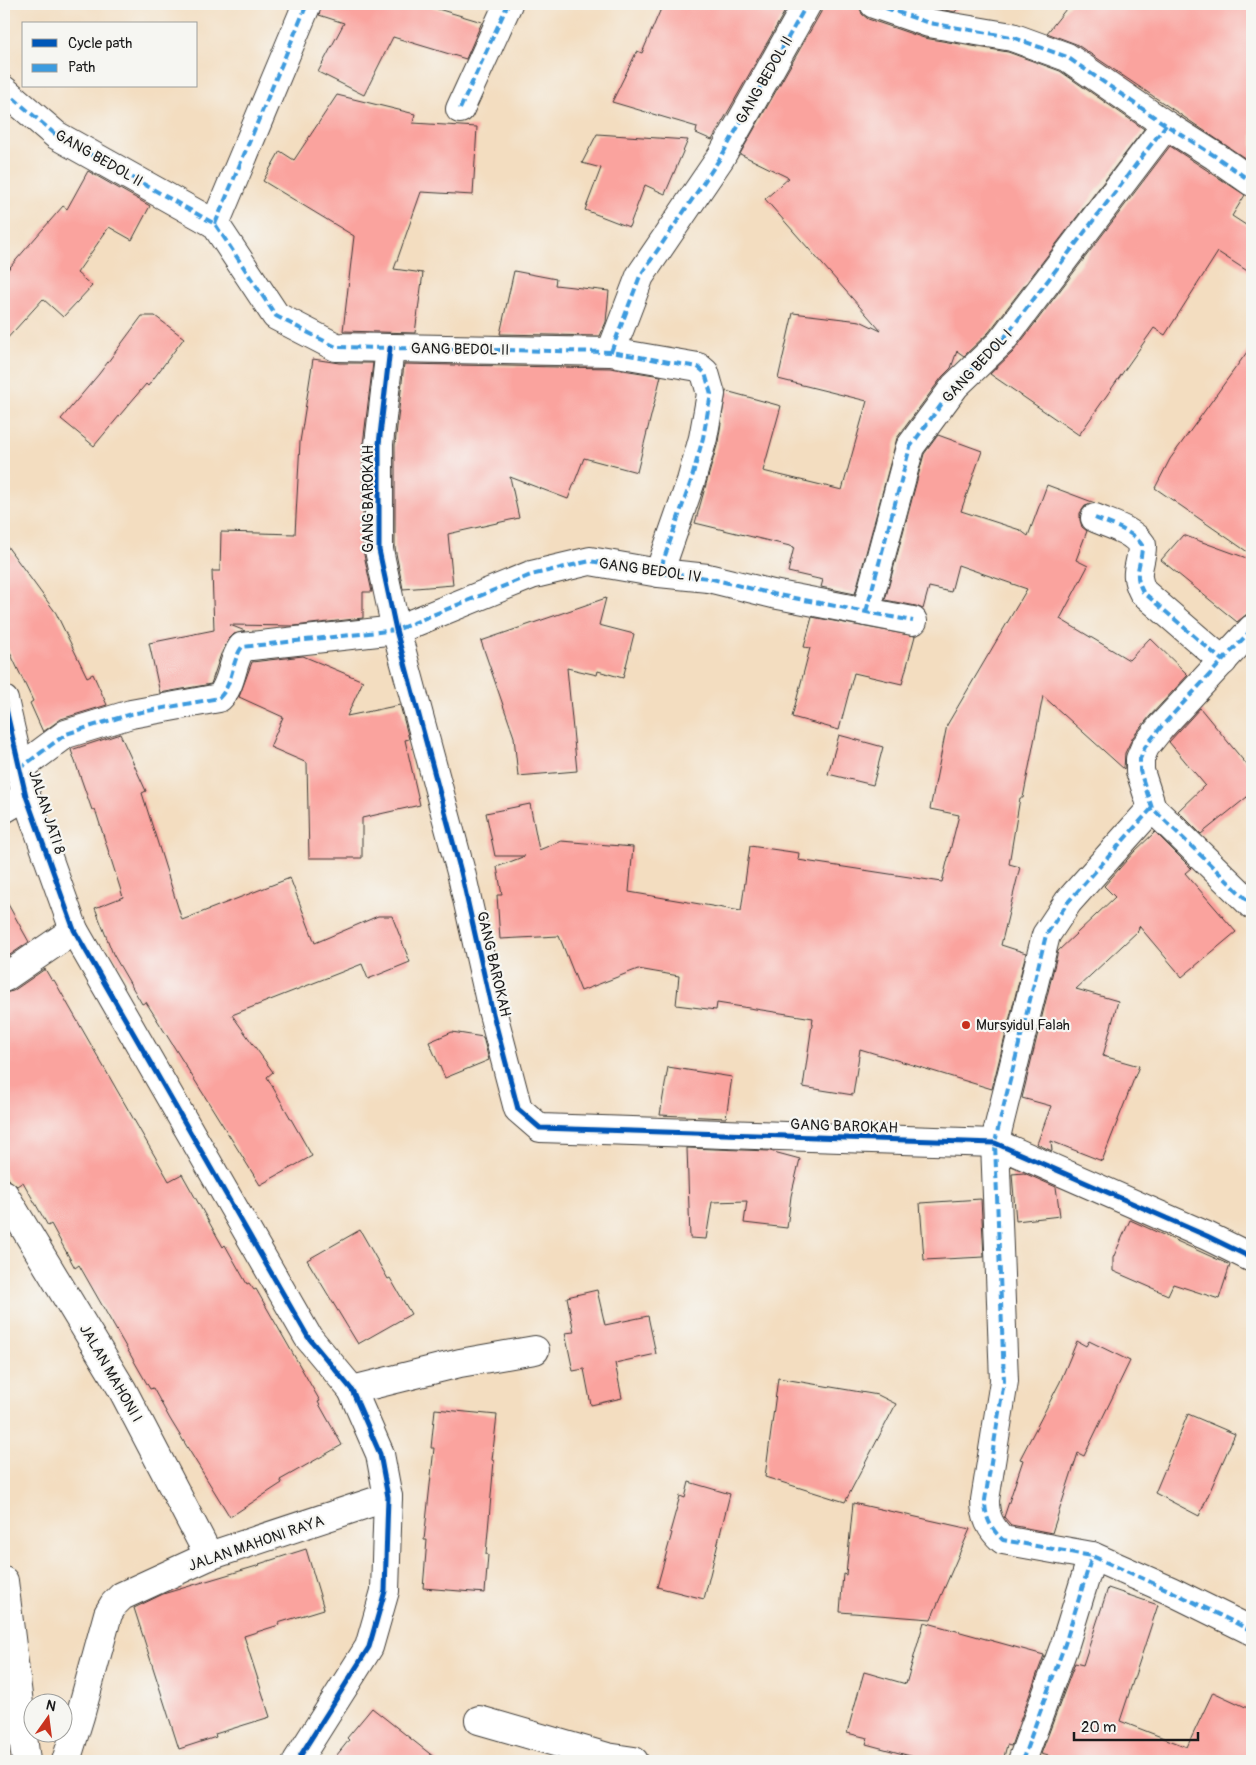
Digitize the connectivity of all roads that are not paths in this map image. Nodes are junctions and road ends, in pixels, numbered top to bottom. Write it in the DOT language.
graph roads {
  1 [pos="307,4"];
  2 [pos="508,4"];
  3 [pos="807,4"];
  4 [pos="874,4"];
  5 [pos="4,90"];
  6 [pos="460,109"];
  7 [pos="1166,126"];
  8 [pos="1252,182"];
  9 [pos="214,224"];
  10 [pos="390,348"];
  11 [pos="612,352"];
  12 [pos="1095,518"];
  13 [pos="659,573"];
  14 [pos="866,612"];
  15 [pos="913,621"];
  16 [pos="396,630"];
  17 [pos="1252,630"];
  18 [pos="1223,661"];
  19 [pos="4,708"];
  20 [pos="19,769"];
  21 [pos="15,802"];
  22 [pos="1152,808"];
  23 [pos="1252,905"];
  24 [pos="74,930"];
  25 [pos="4,978"];
  26 [pos="995,1143"];
  27 [pos="4,1194"];
  28 [pos="1252,1258"];
  29 [pos="535,1350"];
  30 [pos="352,1390"];
  31 [pos="388,1498"];
  32 [pos="209,1556"];
  33 [pos="1092,1556"];
  34 [pos="4,1581"];
  35 [pos="1252,1631"];
  36 [pos="479,1720"];
  37 [pos="26,1761"];
  38 [pos="66,1761"];
  39 [pos="298,1761"];
  40 [pos="634,1761"];
  41 [pos="1022,1761"];
  1 -- 9 [label="street"];
  2 -- 6 [label="street"];
  3 -- 11 [label="street, GANG BEDOL II"];
  4 -- 7 [label="street"];
  5 -- 9 [label="street, GANG BEDOL II"];
  7 -- 8 [label="street"];
  7 -- 14 [label="street, GANG BEDOL I"];
  9 -- 10 [label="street, GANG BEDOL II"];
  10 -- 11 [label="street, GANG BEDOL II"];
  10 -- 16 [label="street, GANG BAROKAH"];
  11 -- 13 [label="street"];
  12 -- 18 [label="street"];
  13 -- 14 [label="street, GANG BEDOL IV"];
  13 -- 16 [label="street, GANG BEDOL IV"];
  14 -- 15 [label="street, GANG BEDOL IV"];
  16 -- 20 [label="street, GANG BEDOL IV"];
  16 -- 26 [label="street, GANG BAROKAH"];
  17 -- 18 [label="street"];
  18 -- 22 [label="street"];
  19 -- 20 [label="street, JALAN JATI 8"];
  20 -- 21 [label="street, JALAN JATI 8"];
  21 -- 24 [label="street, JALAN JATI 8"];
  22 -- 23 [label="street"];
  22 -- 26 [label="street"];
  24 -- 25 [label="street"];
  24 -- 30 [label="street, JALAN JATI 8"];
  26 -- 28 [label="street"];
  26 -- 33 [label="street"];
  27 -- 32 [label="street, JALAN MAHONI I"];
  29 -- 30 [label="street"];
  30 -- 31 [label="street, JALAN JATI 8"];
  31 -- 32 [label="street, JALAN MAHONI RAYA"];
  31 -- 39 [label="street, JALAN JATI 8"];
  32 -- 38 [label="street, JALAN MAHONI RAYA"];
  33 -- 35 [label="street"];
  33 -- 41 [label="street"];
  34 -- 37 [label="street"];
  36 -- 40 [label="street"];
}
